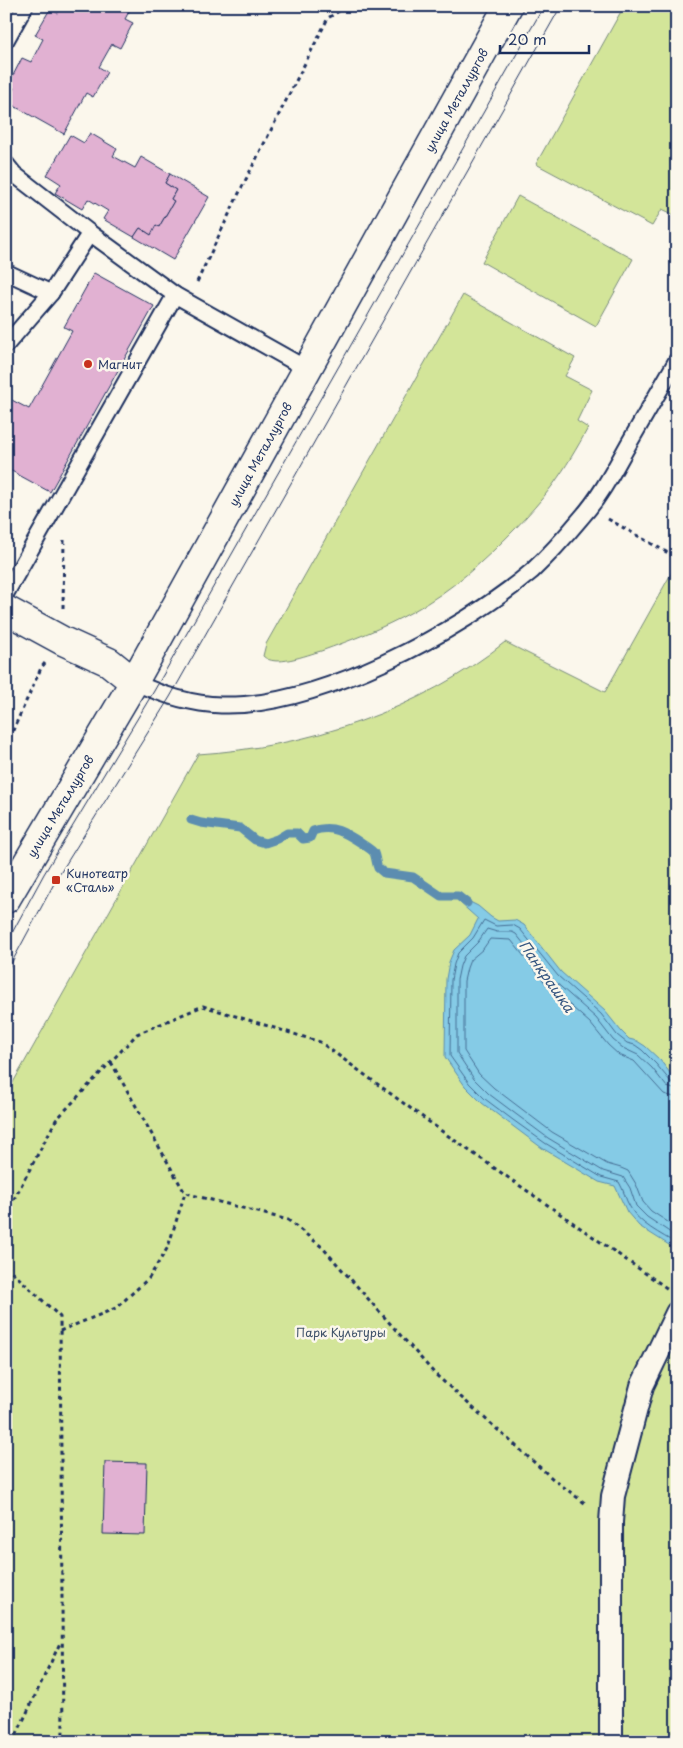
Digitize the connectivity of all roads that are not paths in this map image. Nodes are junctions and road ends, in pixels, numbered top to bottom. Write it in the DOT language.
graph roads {
  1 [pos="25,6"];
  2 [pos="508,6"];
  3 [pos="6,40"];
  4 [pos="6,164"];
  5 [pos="90,233"];
  6 [pos="6,272"];
  7 [pos="51,293"];
  8 [pos="175,295"];
  9 [pos="6,345"];
  10 [pos="677,360"];
  11 [pos="307,369"];
  12 [pos="6,593"];
  13 [pos="6,610"];
  14 [pos="134,682"];
  15 [pos="6,898"];
  16 [pos="677,1313"];
  17 [pos="612,1742"];
  1 -- 3 [label="lane"];
  2 -- 11 [label="main road, улица Металлургов"];
  4 -- 5 [label="lane"];
  5 -- 7 [label="lane"];
  5 -- 8 [label="lane"];
  6 -- 7 [label="lane"];
  7 -- 9 [label="lane"];
  8 -- 11 [label="lane"];
  8 -- 12 [label="lane"];
  10 -- 14 [label="lane"];
  11 -- 14 [label="main road, улица Металлургов"];
  13 -- 14 [label="main road"];
  14 -- 15 [label="main road, улица Металлургов"];
  16 -- 17 [label="street"];
}
